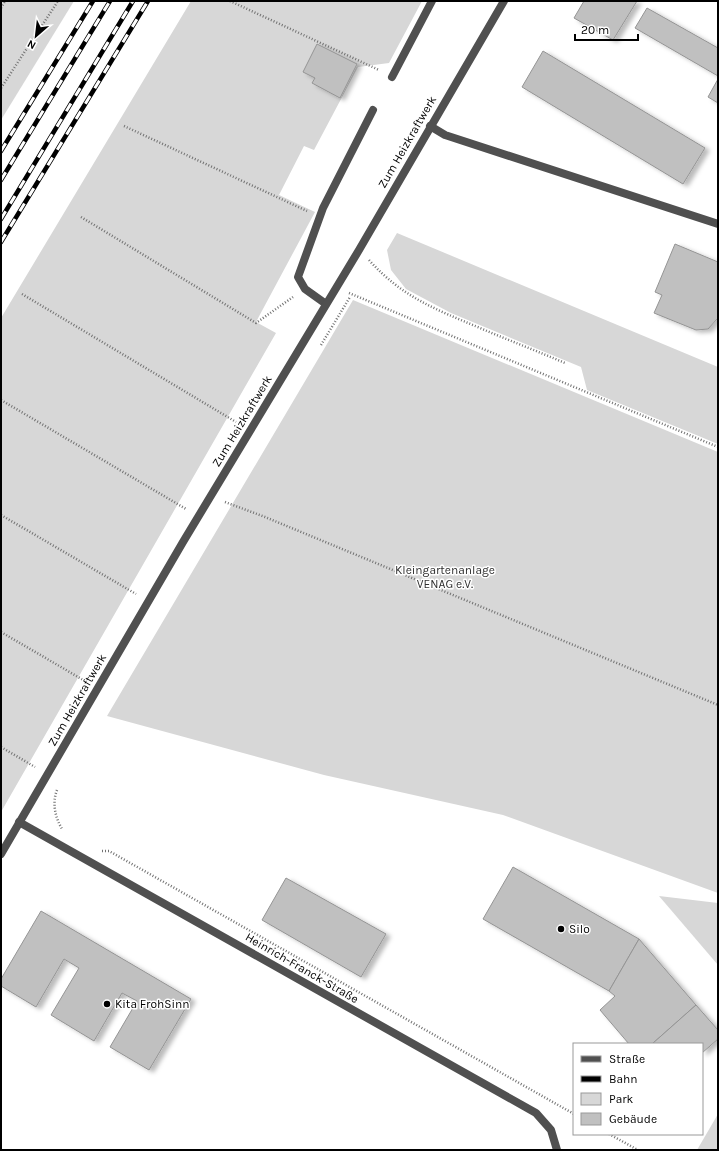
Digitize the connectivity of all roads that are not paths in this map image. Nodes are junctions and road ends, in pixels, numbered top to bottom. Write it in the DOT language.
graph roads {
  1 [pos="432,1"];
  2 [pos="504,1"];
  3 [pos="392,77"];
  4 [pos="373,110"];
  5 [pos="430,126"];
  6 [pos="718,224"];
  7 [pos="326,304"];
  8 [pos="20,822"];
  9 [pos="1,854"];
  10 [pos="557,1150"];
  1 -- 3 [label="street"];
  2 -- 5 [label="street, Zum Heizkraftwerk"];
  4 -- 7 [label="street"];
  5 -- 6 [label="street"];
  5 -- 7 [label="street, Zum Heizkraftwerk"];
  7 -- 8 [label="street, Zum Heizkraftwerk"];
  8 -- 9 [label="street, Zum Heizkraftwerk"];
  8 -- 10 [label="street, Heinrich-Franck-Straße"];
}
